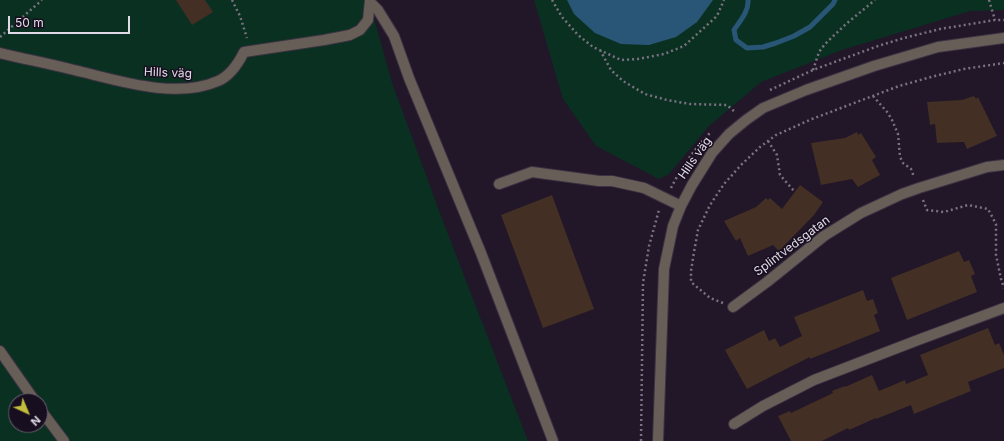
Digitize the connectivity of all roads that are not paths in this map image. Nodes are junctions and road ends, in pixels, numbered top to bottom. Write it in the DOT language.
graph roads {
  1 [pos="370,1"];
  2 [pos="1004,38"];
  3 [pos="0,53"];
  4 [pos="1004,165"];
  5 [pos="499,184"];
  6 [pos="681,206"];
  7 [pos="733,306"];
  8 [pos="1004,308"];
  9 [pos="0,351"];
  10 [pos="29,393"];
  11 [pos="48,420"];
  12 [pos="734,424"];
  13 [pos="64,441"];
  14 [pos="553,441"];
  15 [pos="658,441"];
  1 -- 3 [label="street, Hills väg"];
  1 -- 14 [label="street"];
  2 -- 6 [label="street, Hills väg"];
  4 -- 7 [label="street, Splintvedsgatan"];
  5 -- 6 [label="street"];
  6 -- 15 [label="street, Hills väg"];
  8 -- 12 [label="street"];
  9 -- 10 [label="street"];
  11 -- 13 [label="street"];
}
